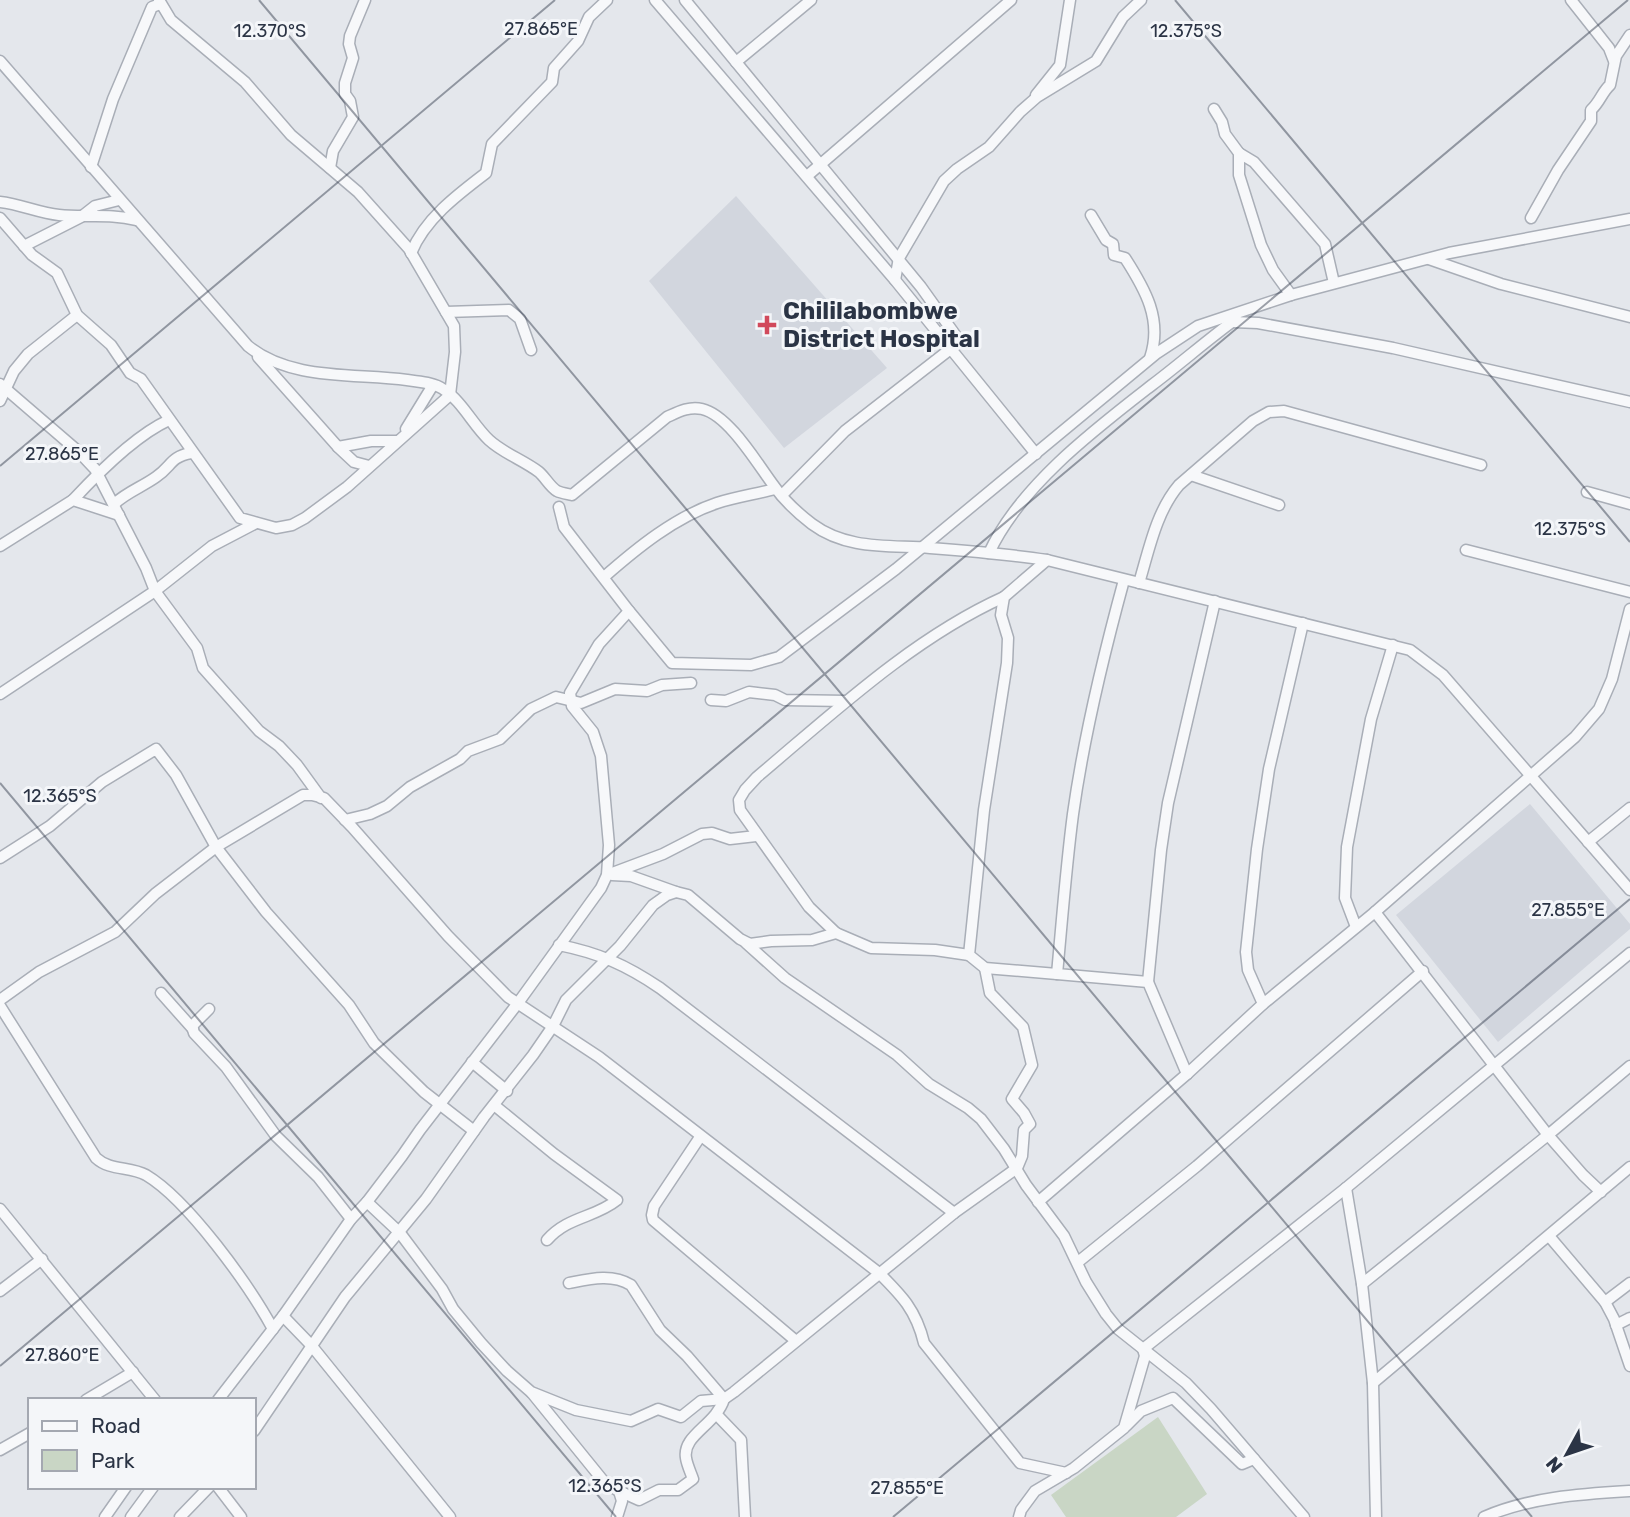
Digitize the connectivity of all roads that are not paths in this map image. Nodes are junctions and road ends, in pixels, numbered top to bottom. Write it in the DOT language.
graph roads {
  1 [pos="365,0"];
  2 [pos="607,0"];
  3 [pos="655,0"];
  4 [pos="685,0"];
  5 [pos="811,0"];
  6 [pos="1011,0"];
  7 [pos="1070,0"];
  8 [pos="1571,0"];
  9 [pos="1136,1"];
  10 [pos="159,2"];
  11 [pos="1630,35"];
  12 [pos="0,61"];
  13 [pos="736,62"];
  14 [pos="1614,62"];
  15 [pos="1026,106"];
  16 [pos="1214,108"];
  17 [pos="1239,153"];
  18 [pos="821,165"];
  19 [pos="91,167"];
  20 [pos="330,168"];
  21 [pos="807,176"];
  22 [pos="119,200"];
  23 [pos="0,202"];
  24 [pos="83,215"];
  25 [pos="1091,215"];
  26 [pos="0,218"];
  27 [pos="1531,218"];
  28 [pos="1630,219"];
  29 [pos="136,220"];
  30 [pos="24,246"];
  31 [pos="411,253"];
  32 [pos="1429,258"];
  33 [pos="898,260"];
  34 [pos="895,280"];
  35 [pos="1334,283"];
  36 [pos="1291,295"];
  37 [pos="1251,309"];
  38 [pos="446,312"];
  39 [pos="77,316"];
  40 [pos="1630,317"];
  41 [pos="1233,322"];
  42 [pos="248,346"];
  43 [pos="950,348"];
  44 [pos="531,350"];
  45 [pos="1149,360"];
  46 [pos="433,385"];
  47 [pos="3,387"];
  48 [pos="450,395"];
  49 [pos="0,401"];
  50 [pos="1630,402"];
  51 [pos="169,420"];
  52 [pos="399,440"];
  53 [pos="338,447"];
  54 [pos="191,453"];
  55 [pos="1036,454"];
  56 [pos="1482,465"];
  57 [pos="369,466"];
  58 [pos="97,474"];
  59 [pos="1191,475"];
  60 [pos="779,492"];
  61 [pos="1587,492"];
  62 [pos="73,500"];
  63 [pos="114,504"];
  64 [pos="1630,504"];
  65 [pos="1279,505"];
  66 [pos="559,507"];
  67 [pos="119,515"];
  68 [pos="256,523"];
  69 [pos="0,546"];
  70 [pos="923,548"];
  71 [pos="1466,550"];
  72 [pos="989,553"];
  73 [pos="1047,560"];
  74 [pos="604,577"];
  75 [pos="1124,579"];
  76 [pos="1139,583"];
  77 [pos="155,592"];
  78 [pos="1630,592"];
  79 [pos="1004,597"];
  80 [pos="1214,601"];
  81 [pos="1630,609"];
  82 [pos="629,611"];
  83 [pos="1303,623"];
  84 [pos="1394,645"];
  85 [pos="691,683"];
  86 [pos="0,695"];
  87 [pos="571,700"];
  88 [pos="711,700"];
  89 [pos="846,701"];
  90 [pos="1531,777"];
  91 [pos="321,798"];
  92 [pos="1630,808"];
  93 [pos="345,820"];
  94 [pos="756,836"];
  95 [pos="1588,842"];
  96 [pos="216,847"];
  97 [pos="0,858"];
  98 [pos="607,875"];
  99 [pos="1630,890"];
  100 [pos="676,892"];
  101 [pos="1375,912"];
  102 [pos="1356,927"];
  103 [pos="836,933"];
  104 [pos="746,942"];
  105 [pos="559,945"];
  106 [pos="1630,953"];
  107 [pos="969,955"];
  108 [pos="607,957"];
  109 [pos="985,968"];
  110 [pos="1423,971"];
  111 [pos="1057,974"];
  112 [pos="1148,982"];
  113 [pos="161,993"];
  114 [pos="0,1000"];
  115 [pos="518,1003"];
  116 [pos="1263,1004"];
  117 [pos="0,1006"];
  118 [pos="209,1009"];
  119 [pos="553,1026"];
  120 [pos="192,1030"];
  121 [pos="472,1062"];
  122 [pos="1495,1065"];
  123 [pos="1630,1066"];
  124 [pos="1187,1074"];
  125 [pos="507,1091"];
  126 [pos="439,1105"];
  127 [pos="494,1105"];
  128 [pos="474,1131"];
  129 [pos="1548,1135"];
  130 [pos="700,1137"];
  131 [pos="1630,1167"];
  132 [pos="1017,1168"];
  133 [pos="1346,1188"];
  134 [pos="1601,1192"];
  135 [pos="367,1202"];
  136 [pos="1038,1202"];
  137 [pos="0,1209"];
  138 [pos="954,1213"];
  139 [pos="351,1219"];
  140 [pos="400,1233"];
  141 [pos="1549,1236"];
  142 [pos="547,1240"];
  143 [pos="42,1259"];
  144 [pos="1078,1262"];
  145 [pos="879,1273"];
  146 [pos="569,1283"];
  147 [pos="1630,1283"];
  148 [pos="1362,1284"];
  149 [pos="0,1291"];
  150 [pos="1605,1302"];
  151 [pos="283,1316"];
  152 [pos="1630,1318"];
  153 [pos="1616,1325"];
  154 [pos="273,1329"];
  155 [pos="796,1341"];
  156 [pos="311,1345"];
  157 [pos="1143,1349"];
  158 [pos="1630,1366"];
  159 [pos="133,1372"];
  160 [pos="1373,1383"];
  161 [pos="531,1392"];
  162 [pos="89,1398"];
  163 [pos="153,1398"];
  164 [pos="220,1398"];
  165 [pos="724,1399"];
  166 [pos="717,1415"];
  167 [pos="256,1428"];
  168 [pos="1124,1428"];
  169 [pos="28,1434"];
  170 [pos="0,1450"];
  171 [pos="1254,1459"];
  172 [pos="1066,1473"];
  173 [pos="125,1489"];
  174 [pos="152,1489"];
  175 [pos="207,1489"];
  176 [pos="220,1489"];
  177 [pos="1630,1491"];
  178 [pos="618,1492"];
  179 [pos="105,1517"];
  180 [pos="131,1517"];
  181 [pos="180,1517"];
  182 [pos="241,1517"];
  183 [pos="450,1517"];
  184 [pos="617,1517"];
  185 [pos="745,1517"];
  186 [pos="1019,1517"];
  187 [pos="1304,1517"];
  188 [pos="1376,1517"];
  189 [pos="1484,1517"];
  1 -- 20 [label="street"];
  2 -- 31 [label="street"];
  3 -- 21 [label="street"];
  4 -- 13 [label="street"];
  5 -- 13 [label="street"];
  6 -- 18 [label="street"];
  7 -- 15 [label="street"];
  8 -- 14 [label="street"];
  9 -- 15 [label="street"];
  10 -- 19 [label="street"];
  10 -- 20 [label="street"];
  11 -- 14 [label="street"];
  12 -- 19 [label="street"];
  13 -- 18 [label="street"];
  14 -- 27 [label="street"];
  15 -- 33 [label="street"];
  16 -- 17 [label="street"];
  17 -- 35 [label="street"];
  17 -- 36 [label="street"];
  18 -- 21 [label="street"];
  18 -- 33 [label="street"];
  19 -- 22 [label="street"];
  20 -- 31 [label="street"];
  21 -- 34 [label="street"];
  22 -- 24 [label="street"];
  22 -- 29 [label="street"];
  23 -- 24 [label="street"];
  24 -- 29 [label="street"];
  24 -- 30 [label="street"];
  25 -- 45 [label="street"];
  26 -- 30 [label="street"];
  28 -- 32 [label="street"];
  29 -- 42 [label="street"];
  30 -- 39 [label="street"];
  31 -- 38 [label="street"];
  32 -- 35 [label="street"];
  32 -- 40 [label="street"];
  33 -- 34 [label="street"];
  33 -- 43 [label="street"];
  34 -- 43 [label="street"];
  35 -- 36 [label="street"];
  36 -- 37 [label="street"];
  37 -- 41 [label="street"];
  37 -- 45 [label="street"];
  38 -- 44 [label="street"];
  38 -- 48 [label="street"];
  39 -- 47 [label="street"];
  39 -- 51 [label="street"];
  41 -- 50 [label="street"];
  41 -- 72 [label="street"];
  42 -- 46 [label="street"];
  42 -- 53 [label="street"];
  43 -- 55 [label="street"];
  43 -- 60 [label="street"];
  45 -- 55 [label="street"];
  46 -- 48 [label="street"];
  46 -- 52 [label="street"];
  47 -- 49 [label="street"];
  47 -- 58 [label="street"];
  48 -- 52 [label="street"];
  48 -- 60 [label="street"];
  51 -- 54 [label="street"];
  51 -- 58 [label="street"];
  52 -- 53 [label="street"];
  52 -- 57 [label="street"];
  53 -- 57 [label="street"];
  54 -- 63 [label="street"];
  54 -- 68 [label="street"];
  55 -- 70 [label="street"];
  56 -- 59 [label="street"];
  57 -- 68 [label="street"];
  58 -- 62 [label="street"];
  58 -- 63 [label="street"];
  59 -- 65 [label="street"];
  59 -- 76 [label="street"];
  60 -- 70 [label="street"];
  60 -- 74 [label="street"];
  61 -- 64 [label="street"];
  62 -- 67 [label="street"];
  62 -- 69 [label="street"];
  63 -- 67 [label="street"];
  66 -- 74 [label="street"];
  67 -- 77 [label="street"];
  68 -- 77 [label="street"];
  70 -- 72 [label="street"];
  70 -- 82 [label="street"];
  71 -- 78 [label="street"];
  72 -- 73 [label="street"];
  73 -- 75 [label="street"];
  73 -- 79 [label="street"];
  74 -- 82 [label="street"];
  75 -- 76 [label="street"];
  75 -- 111 [label="street"];
  76 -- 80 [label="street"];
  77 -- 86 [label="street"];
  77 -- 91 [label="street"];
  79 -- 89 [label="street"];
  79 -- 107 [label="street"];
  80 -- 83 [label="street"];
  80 -- 112 [label="street"];
  81 -- 90 [label="street"];
  82 -- 87 [label="street"];
  83 -- 84 [label="street"];
  83 -- 116 [label="street"];
  84 -- 90 [label="street"];
  84 -- 102 [label="street"];
  85 -- 87 [label="street"];
  87 -- 93 [label="street"];
  87 -- 98 [label="street"];
  88 -- 89 [label="street"];
  89 -- 94 [label="street"];
  90 -- 95 [label="street"];
  90 -- 101 [label="street"];
  91 -- 93 [label="street"];
  91 -- 96 [label="street"];
  92 -- 95 [label="street"];
  93 -- 115 [label="street"];
  94 -- 98 [label="street"];
  94 -- 103 [label="street"];
  95 -- 99 [label="street"];
  96 -- 97 [label="street"];
  96 -- 114 [label="street"];
  96 -- 126 [label="street"];
  98 -- 100 [label="street"];
  98 -- 105 [label="street"];
  100 -- 104 [label="street"];
  100 -- 108 [label="street"];
  101 -- 102 [label="street"];
  101 -- 110 [label="street"];
  102 -- 116 [label="street"];
  103 -- 104 [label="street"];
  103 -- 107 [label="street"];
  104 -- 132 [label="street"];
  105 -- 108 [label="street"];
  105 -- 115 [label="street"];
  106 -- 122 [label="street"];
  107 -- 109 [label="street"];
  108 -- 119 [label="street"];
  108 -- 138 [label="street"];
  109 -- 111 [label="street"];
  109 -- 132 [label="street"];
  110 -- 122 [label="street"];
  110 -- 144 [label="street"];
  111 -- 112 [label="street"];
  112 -- 124 [label="street"];
  113 -- 120 [label="street"];
  115 -- 119 [label="street"];
  115 -- 121 [label="street"];
  116 -- 124 [label="street"];
  117 -- 154 [label="street"];
  118 -- 120 [label="street"];
  119 -- 125 [label="street"];
  119 -- 130 [label="street"];
  120 -- 139 [label="street"];
  121 -- 125 [label="street"];
  121 -- 126 [label="street"];
  122 -- 129 [label="street"];
  122 -- 133 [label="street"];
  123 -- 129 [label="street"];
  124 -- 136 [label="street"];
  125 -- 127 [label="street"];
  126 -- 128 [label="street"];
  126 -- 135 [label="street"];
  127 -- 128 [label="street"];
  127 -- 142 [label="street"];
  128 -- 140 [label="street"];
  129 -- 134 [label="street"];
  129 -- 148 [label="street"];
  130 -- 145 [label="street"];
  130 -- 155 [label="street"];
  131 -- 134 [label="street"];
  132 -- 136 [label="street"];
  132 -- 138 [label="street"];
  133 -- 148 [label="street"];
  133 -- 157 [label="street"];
  134 -- 141 [label="street"];
  135 -- 139 [label="street"];
  135 -- 140 [label="street"];
  136 -- 144 [label="street"];
  137 -- 143 [label="street"];
  138 -- 145 [label="street"];
  139 -- 151 [label="street"];
  140 -- 156 [label="street"];
  140 -- 161 [label="street"];
  141 -- 150 [label="street"];
  141 -- 160 [label="street"];
  143 -- 149 [label="street"];
  143 -- 159 [label="street"];
  144 -- 157 [label="street"];
  145 -- 155 [label="street"];
  145 -- 172 [label="street"];
  146 -- 165 [label="street"];
  147 -- 150 [label="street"];
  148 -- 160 [label="street"];
  150 -- 153 [label="street"];
  151 -- 154 [label="street"];
  151 -- 156 [label="street"];
  152 -- 153 [label="street"];
  153 -- 158 [label="street"];
  154 -- 164 [label="street"];
  155 -- 165 [label="street"];
  156 -- 167 [label="street"];
  156 -- 183 [label="street"];
  157 -- 168 [label="street"];
  157 -- 171 [label="street"];
  159 -- 162 [label="street"];
  159 -- 163 [label="street"];
  160 -- 188 [label="street"];
  161 -- 165 [label="street"];
  161 -- 178 [label="street"];
  165 -- 166 [label="street"];
  166 -- 178 [label="street"];
  166 -- 185 [label="street"];
  168 -- 171 [label="street"];
  168 -- 172 [label="street"];
  169 -- 170 [label="street"];
  171 -- 187 [label="street"];
  172 -- 186 [label="street"];
  173 -- 179 [label="street"];
  174 -- 180 [label="street"];
  175 -- 181 [label="street"];
  176 -- 182 [label="street"];
  177 -- 189 [label="street"];
  178 -- 184 [label="street"];
}
